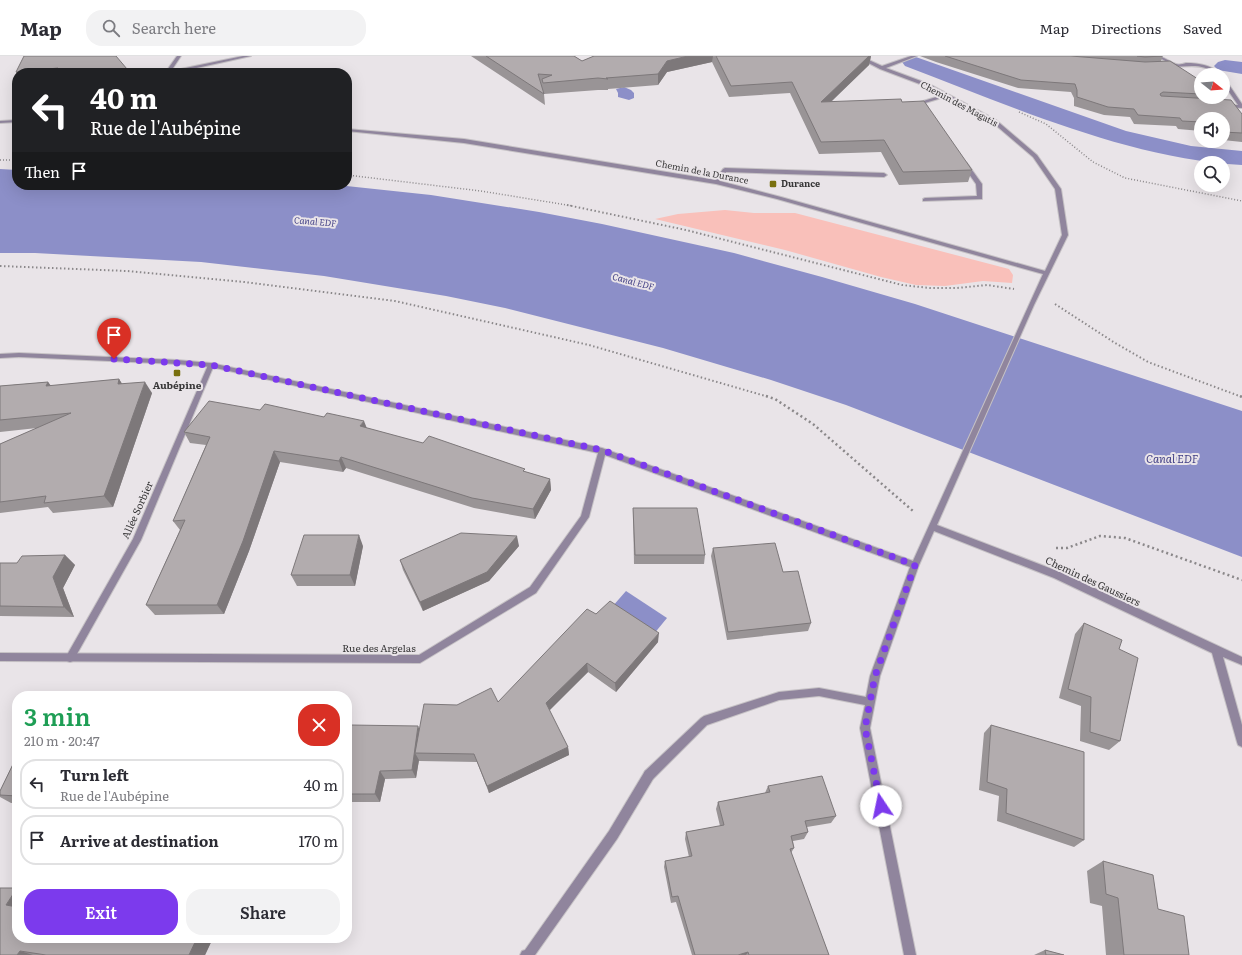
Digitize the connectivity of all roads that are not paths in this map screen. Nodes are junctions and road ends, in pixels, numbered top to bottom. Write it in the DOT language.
graph roads {
  1 [pos="179,56"];
  2 [pos="249,56"];
  3 [pos="857,56"];
  4 [pos="916,56"];
  5 [pos="1158,56"];
  6 [pos="1162,66"];
  7 [pos="1175,66"];
  8 [pos="171,68"];
  9 [pos="192,68"];
  10 [pos="882,68"];
  11 [pos="1207,68"];
  12 [pos="1230,90"];
  13 [pos="946,95"];
  14 [pos="1219,106"];
  15 [pos="1242,107"];
  16 [pos="931,115"];
  17 [pos="12,121"];
  18 [pos="0,122"];
  19 [pos="352,130"];
  20 [pos="962,159"];
  21 [pos="884,175"];
  22 [pos="716,182"];
  23 [pos="925,200"];
  24 [pos="1046,273"];
  25 [pos="0,356"];
  26 [pos="211,365"];
  27 [pos="602,450"];
  28 [pos="932,527"];
  29 [pos="915,565"];
  30 [pos="1216,650"];
  31 [pos="0,657"];
  32 [pos="70,658"];
  33 [pos="1242,661"];
  34 [pos="871,702"];
  35 [pos="1242,742"];
  36 [pos="526,955"];
  37 [pos="910,955"];
  1 -- 8 [label="street"];
  2 -- 9 [label="street"];
  3 -- 10 [label="street, Chemin des Magatis"];
  4 -- 10 [label="street"];
  5 -- 7 [label="street"];
  6 -- 7 [label="street"];
  7 -- 11 [label="street"];
  10 -- 13 [label="street, Chemin des Magatis"];
  12 -- 15 [label="street"];
  13 -- 16 [label="street"];
  13 -- 24 [label="street, Chemin des Magatis"];
  14 -- 15 [label="street"];
  17 -- 18 [label="street"];
  19 -- 22 [label="street, Chemin de la Durance"];
  20 -- 23 [label="street"];
  21 -- 22 [label="street"];
  22 -- 24 [label="street, Chemin de la Durance"];
  24 -- 28 [label="street, Chemin des Magatis"];
  25 -- 26 [label="street"];
  26 -- 27 [label="street"];
  26 -- 32 [label="street, Allée Sorbier"];
  27 -- 29 [label="street"];
  27 -- 32 [label="street, Rue des Argelas"];
  28 -- 29 [label="street"];
  28 -- 30 [label="street, Chemin des Gaussiers"];
  29 -- 34 [label="street"];
  30 -- 33 [label="street, Chemin des Gaussiers"];
  30 -- 35 [label="street"];
  31 -- 32 [label="street, Rue des Argelas"];
  34 -- 36 [label="street"];
  34 -- 37 [label="street"];
}
